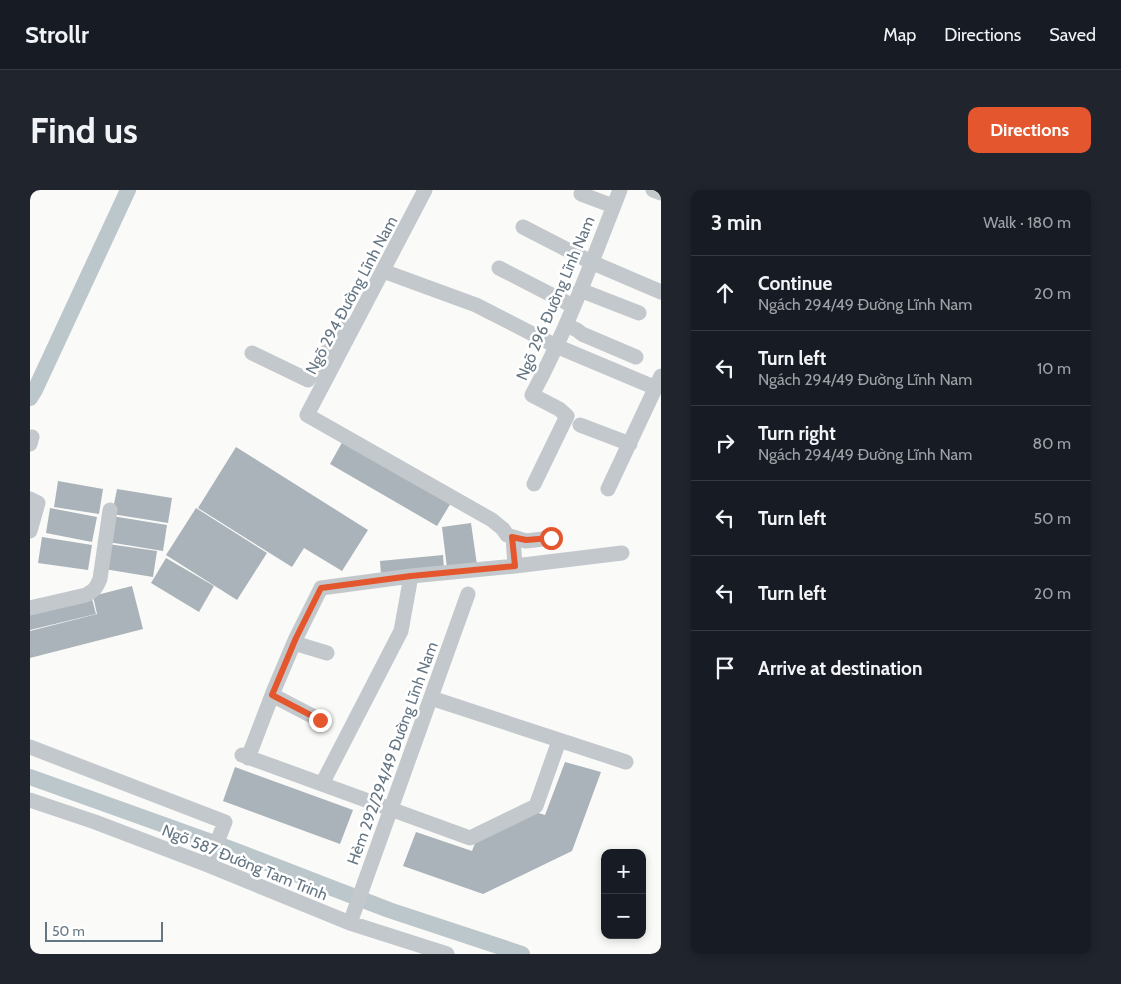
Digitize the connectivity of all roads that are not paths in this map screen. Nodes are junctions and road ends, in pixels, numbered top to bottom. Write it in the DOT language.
graph roads {
  1 [pos="425,190"];
  2 [pos="620,190"];
  3 [pos="653,190"];
  4 [pos="661,193"];
  5 [pos="581,194"];
  6 [pos="613,206"];
  7 [pos="523,227"];
  8 [pos="591,262"];
  9 [pos="499,268"];
  10 [pos="383,271"];
  11 [pos="580,290"];
  12 [pos="661,292"];
  13 [pos="573,306"];
  14 [pos="364,307"];
  15 [pos="639,313"];
  16 [pos="571,327"];
  17 [pos="556,346"];
  18 [pos="252,353"];
  19 [pos="637,354"];
  20 [pos="659,382"];
  21 [pos="580,425"];
  22 [pos="630,444"];
  23 [pos="534,484"];
  24 [pos="608,489"];
  25 [pos="30,499"];
  26 [pos="110,510"];
  27 [pos="30,531"];
  28 [pos="512,537"];
  29 [pos="551,538"];
  30 [pos="622,553"];
  31 [pos="515,566"];
  32 [pos="411,576"];
  33 [pos="468,594"];
  34 [pos="30,608"];
  35 [pos="294,643"];
  36 [pos="327,653"];
  37 [pos="272,695"];
  38 [pos="431,698"];
  39 [pos="320,720"];
  40 [pos="559,741"];
  41 [pos="30,747"];
  42 [pos="626,762"];
  43 [pos="322,784"];
  44 [pos="30,800"];
  45 [pos="391,810"];
  46 [pos="210,860"];
  47 [pos="350,923"];
  48 [pos="448,954"];
  1 -- 10 [label="street, Ngõ 294 Đường Lĩnh Nam"];
  2 -- 6 [label="street, Ngõ 296 Đường Lĩnh Nam"];
  3 -- 4 [label="street"];
  5 -- 6 [label="street"];
  6 -- 8 [label="street, Ngõ 296 Đường Lĩnh Nam"];
  7 -- 8 [label="street"];
  8 -- 11 [label="street, Ngõ 296 Đường Lĩnh Nam"];
  8 -- 12 [label="street"];
  9 -- 13 [label="street"];
  10 -- 14 [label="street, Ngõ 294 Đường Lĩnh Nam"];
  10 -- 17 [label="street"];
  11 -- 13 [label="street, Ngõ 296 Đường Lĩnh Nam"];
  11 -- 15 [label="street"];
  13 -- 16 [label="street, Ngõ 296 Đường Lĩnh Nam"];
  14 -- 18 [label="street"];
  14 -- 28 [label="street, Ngõ 294 Đường Lĩnh Nam"];
  16 -- 17 [label="street, Ngõ 296 Đường Lĩnh Nam"];
  16 -- 19 [label="street"];
  17 -- 20 [label="street"];
  17 -- 23 [label="street, Ngõ 296 Đường Lĩnh Nam"];
  20 -- 22 [label="street"];
  21 -- 22 [label="street"];
  22 -- 24 [label="street"];
  25 -- 27 [label="street"];
  26 -- 34 [label="street"];
  28 -- 29 [label="street"];
  28 -- 31 [label="street"];
  30 -- 31 [label="street"];
  31 -- 32 [label="street"];
  32 -- 35 [label="street"];
  32 -- 43 [label="street, Hẻm 292/294/49 Đường Lĩnh Nam"];
  33 -- 38 [label="street, Hẻm 292/294/49 Đường Lĩnh Nam"];
  35 -- 36 [label="street"];
  35 -- 37 [label="street"];
  37 -- 39 [label="street"];
  37 -- 43 [label="street"];
  38 -- 40 [label="street"];
  38 -- 45 [label="street, Hẻm 292/294/49 Đường Lĩnh Nam"];
  40 -- 42 [label="street"];
  40 -- 45 [label="street"];
  41 -- 46 [label="street"];
  43 -- 45 [label="street"];
  44 -- 46 [label="street, Ngõ 587 Đường Tam Trinh"];
  45 -- 47 [label="street, Hẻm 292/294/49 Đường Lĩnh Nam"];
  46 -- 47 [label="street, Ngõ 587 Đường Tam Trinh"];
  47 -- 48 [label="street, Ngõ 587 Đường Tam Trinh"];
}
